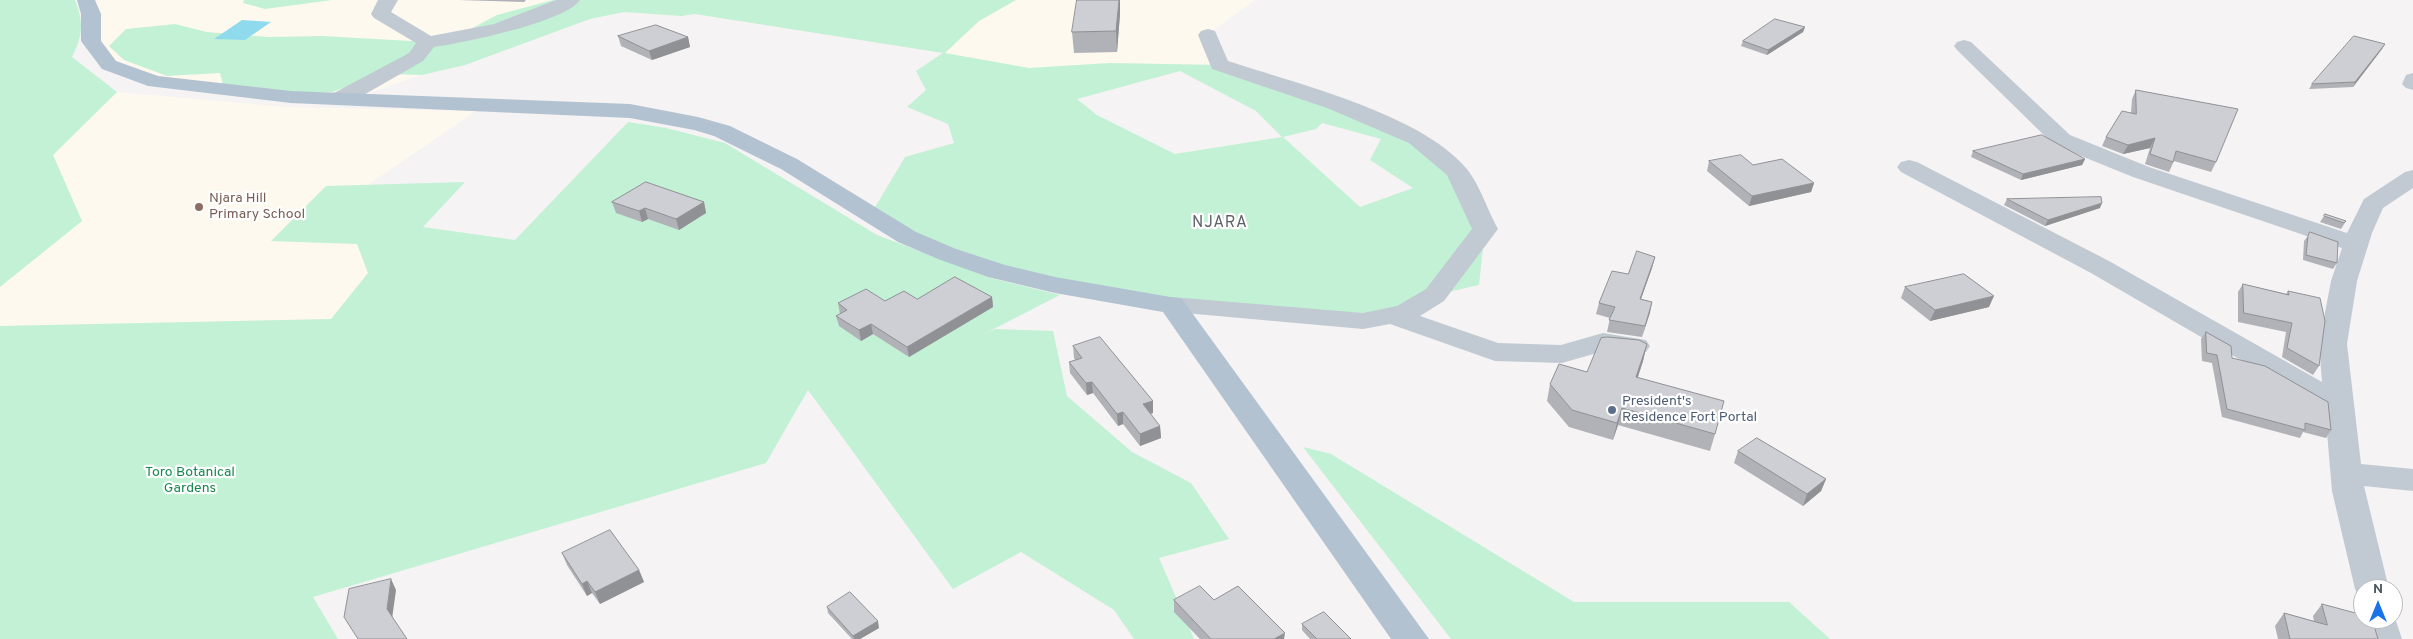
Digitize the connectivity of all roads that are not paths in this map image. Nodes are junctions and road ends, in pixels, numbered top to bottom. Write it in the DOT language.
graph roads {
  1 [pos="86,0"];
  2 [pos="389,0"];
  3 [pos="571,0"];
  4 [pos="1208,34"];
  5 [pos="428,42"];
  6 [pos="1964,46"];
  7 [pos="2413,79"];
  8 [pos="2413,84"];
  9 [pos="340,98"];
  10 [pos="1909,167"];
  11 [pos="2413,177"];
  12 [pos="2355,244"];
  13 [pos="1172,304"];
  14 [pos="1391,315"];
  15 [pos="1643,347"];
  16 [pos="2337,403"];
  17 [pos="2345,473"];
  18 [pos="2413,480"];
  19 [pos="2370,579"];
  20 [pos="1411,639"];
  1 -- 9 [label="main road"];
  2 -- 5 [label="street"];
  3 -- 5 [label="street"];
  4 -- 14 [label="street"];
  5 -- 9 [label="street"];
  6 -- 12 [label="street"];
  7 -- 8 [label="street"];
  9 -- 13 [label="main road"];
  10 -- 16 [label="street"];
  11 -- 12 [label="street"];
  12 -- 16 [label="street"];
  13 -- 14 [label="street"];
  13 -- 20 [label="main road"];
  14 -- 15 [label="street"];
  16 -- 17 [label="street"];
  17 -- 18 [label="street"];
  17 -- 19 [label="street"];
}
